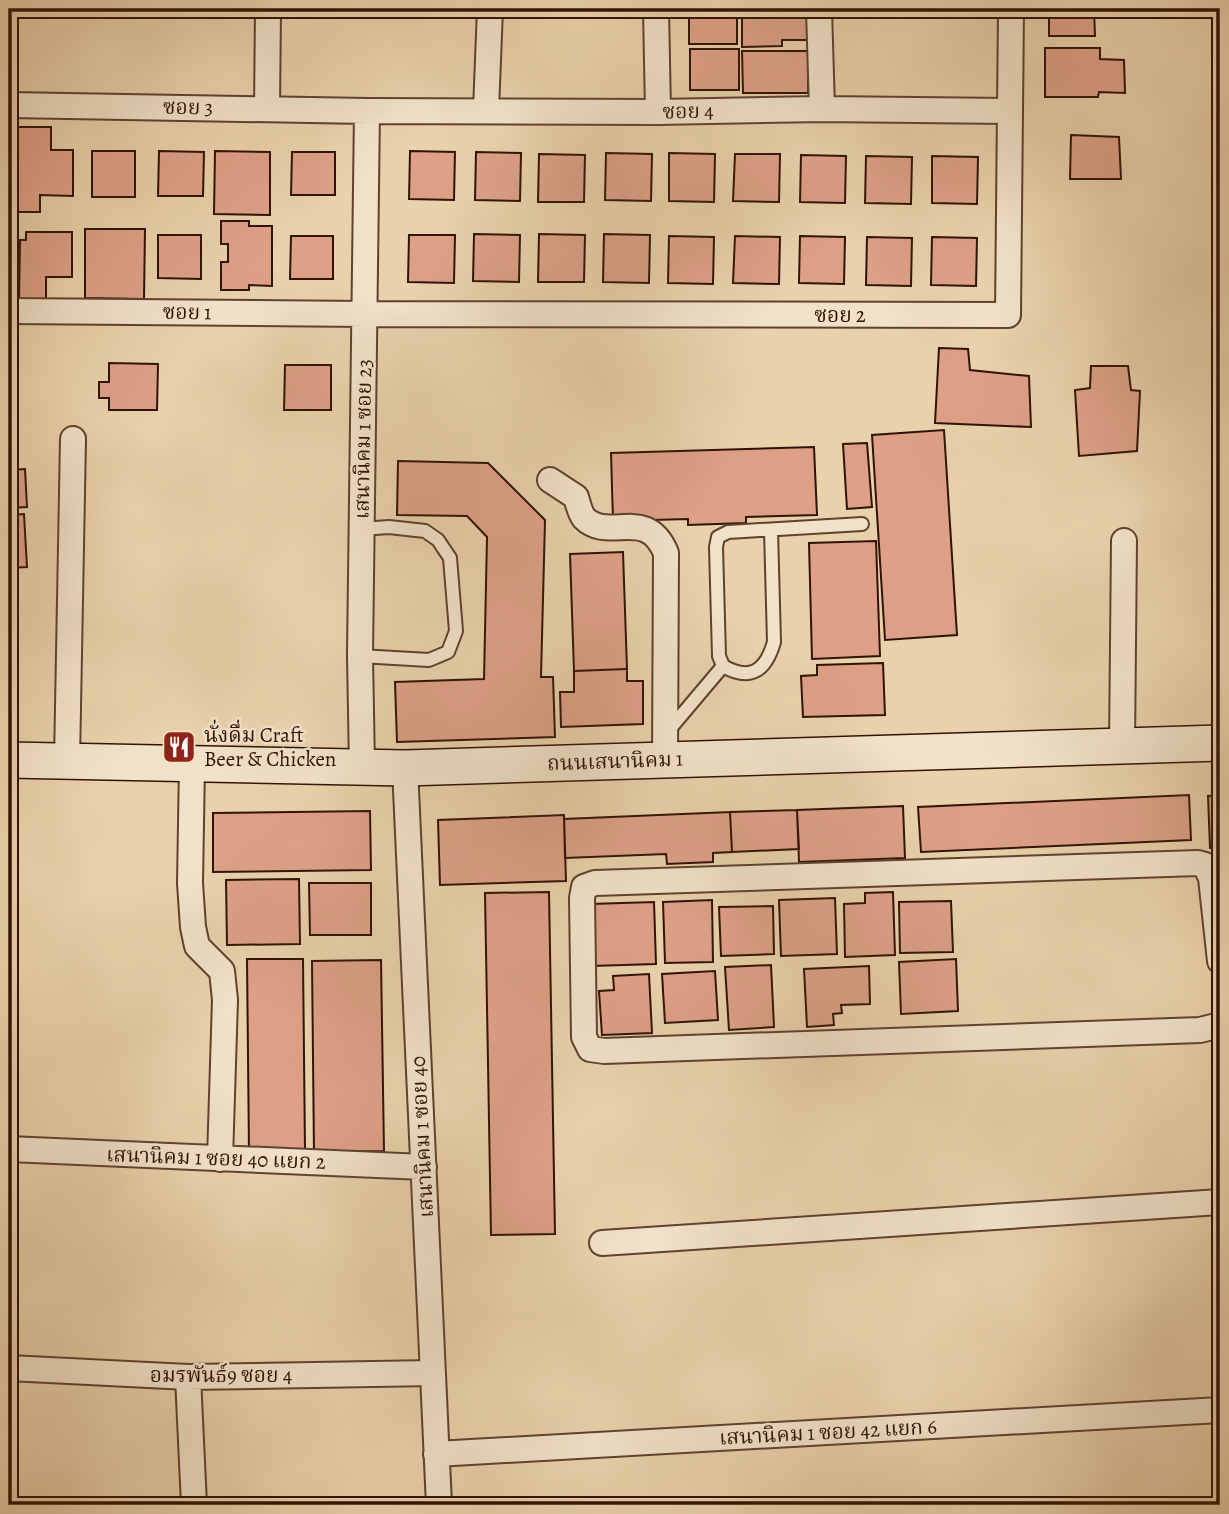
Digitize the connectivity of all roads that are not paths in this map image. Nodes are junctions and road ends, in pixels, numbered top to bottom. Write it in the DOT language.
graph roads {
  1 [pos="268,9"];
  2 [pos="489,9"];
  3 [pos="656,9"];
  4 [pos="819,9"];
  5 [pos="1011,9"];
  6 [pos="9,105"];
  7 [pos="267,108"];
  8 [pos="822,109"];
  9 [pos="367,110"];
  10 [pos="486,110"];
  11 [pos="1009,111"];
  12 [pos="658,112"];
  13 [pos="9,311"];
  14 [pos="365,314"];
  15 [pos="73,439"];
  16 [pos="550,480"];
  17 [pos="862,524"];
  18 [pos="361,529"];
  19 [pos="771,530"];
  20 [pos="1124,541"];
  21 [pos="360,656"];
  22 [pos="723,666"];
  23 [pos="1220,743"];
  24 [pos="1122,746"];
  25 [pos="665,748"];
  26 [pos="9,760"];
  27 [pos="67,761"];
  28 [pos="192,764"];
  29 [pos="362,767"];
  30 [pos="405,768"];
  31 [pos="1220,961"];
  32 [pos="1220,1025"];
  33 [pos="9,1149"];
  34 [pos="220,1159"];
  35 [pos="424,1167"];
  36 [pos="1220,1202"];
  37 [pos="602,1243"];
  38 [pos="9,1368"];
  39 [pos="433,1373"];
  40 [pos="188,1377"];
  41 [pos="1220,1410"];
  42 [pos="436,1454"];
  43 [pos="194,1505"];
  44 [pos="439,1505"];
  1 -- 7 [label="street"];
  2 -- 10 [label="street"];
  3 -- 12 [label="street"];
  4 -- 8 [label="street"];
  5 -- 11 [label="street, ซอย 2"];
  6 -- 7 [label="street, ซอย 3"];
  7 -- 9 [label="street, ซอย 3"];
  8 -- 11 [label="street, ซอย 4"];
  8 -- 12 [label="street, ซอย 4"];
  9 -- 10 [label="street, ซอย 4"];
  9 -- 14 [label="street, เสนานิคม 1 ซอย 23"];
  10 -- 12 [label="street, ซอย 4"];
  11 -- 14 [label="street, ซอย 2"];
  13 -- 14 [label="street, ซอย 1"];
  14 -- 18 [label="street, เสนานิคม 1 ซอย 23"];
  15 -- 27 [label="street"];
  16 -- 25 [label="street"];
  17 -- 19 [label="lane"];
  18 -- 21 [label="street, เสนานิคม 1 ซอย 23"];
  18 -- 21 [label="lane"];
  19 -- 22 [label="lane"];
  19 -- 22 [label="lane"];
  20 -- 24 [label="street"];
  21 -- 29 [label="street, เสนานิคม 1 ซอย 23"];
  22 -- 25 [label="lane"];
  23 -- 24 [label="street, ถนนเสนานิคม 1"];
  24 -- 25 [label="street, ถนนเสนานิคม 1"];
  25 -- 30 [label="street, ถนนเสนานิคม 1"];
  26 -- 27 [label="street, ถนนเสนานิคม 1"];
  27 -- 28 [label="street, ถนนเสนานิคม 1"];
  28 -- 29 [label="street, ถนนเสนานิคม 1"];
  28 -- 34 [label="street"];
  29 -- 30 [label="street, ถนนเสนานิคม 1"];
  30 -- 35 [label="street, เสนานิคม 1 ซอย 40"];
  31 -- 32 [label="street"];
  33 -- 34 [label="street, เสนานิคม 1 ซอย 40 แยก 2"];
  34 -- 35 [label="street, เสนานิคม 1 ซอย 40 แยก 2"];
  35 -- 39 [label="street, เสนานิคม 1 ซอย 40"];
  36 -- 37 [label="street"];
  38 -- 40 [label="street, อมรพันธ์9 ซอย 4"];
  39 -- 40 [label="street, อมรพันธ์9 ซอย 4"];
  39 -- 42 [label="street, เสนานิคม 1 ซอย 40"];
  40 -- 43 [label="street"];
  41 -- 42 [label="street, เสนานิคม 1 ซอย 42 แยก 6"];
  42 -- 44 [label="street, เสนานิคม 1 ซอย 40"];
}
